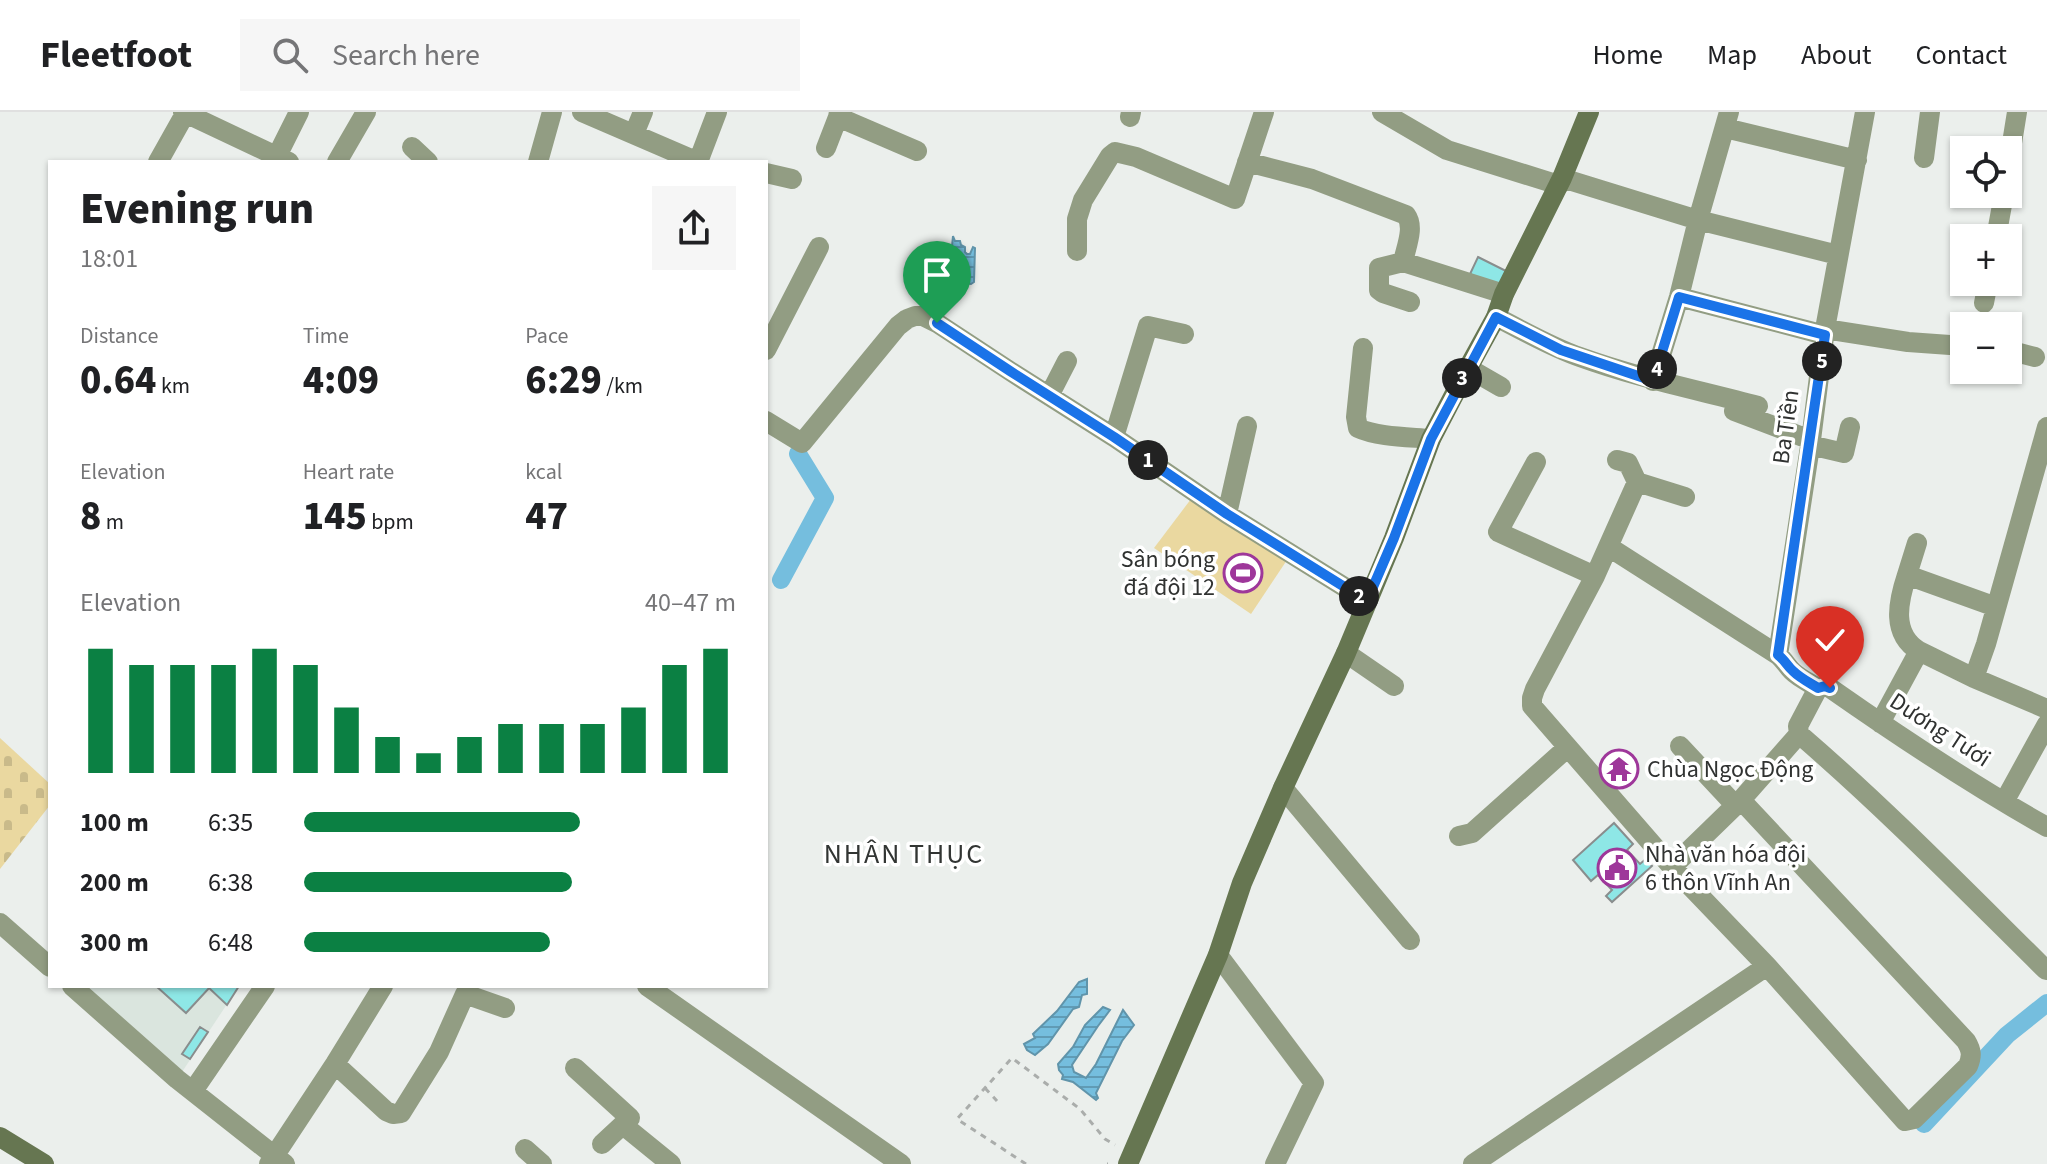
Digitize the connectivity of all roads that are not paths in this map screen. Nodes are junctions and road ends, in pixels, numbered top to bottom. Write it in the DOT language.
graph roads {
  1 [pos="185,112"];
  2 [pos="299,112"];
  3 [pos="366,112"];
  4 [pos="552,112"];
  5 [pos="582,112"];
  6 [pos="643,112"];
  7 [pos="717,112"];
  8 [pos="1264,112"];
  9 [pos="1382,112"];
  10 [pos="1589,112"];
  11 [pos="1865,112"];
  12 [pos="1930,112"];
  13 [pos="2017,112"];
  14 [pos="838,114"];
  15 [pos="1727,120"];
  16 [pos="634,134"];
  17 [pos="2013,136"];
  18 [pos="412,147"];
  19 [pos="826,148"];
  20 [pos="917,151"];
  21 [pos="1924,158"];
  22 [pos="283,159"];
  23 [pos="159,160"];
  24 [pos="338,160"];
  25 [pos="426,160"];
  26 [pos="539,160"];
  27 [pos="693,160"];
  28 [pos="699,160"];
  29 [pos="1857,160"];
  30 [pos="1247,162"];
  31 [pos="768,173"];
  32 [pos="792,179"];
  33 [pos="1560,182"];
  34 [pos="1698,220"];
  35 [pos="819,247"];
  36 [pos="1077,251"];
  37 [pos="1838,255"];
  38 [pos="1403,262"];
  39 [pos="1504,294"];
  40 [pos="1985,296"];
  41 [pos="1679,297"];
  42 [pos="1410,302"];
  43 [pos="1984,303"];
  44 [pos="1496,317"];
  45 [pos="1825,332"];
  46 [pos="1184,334"];
  47 [pos="1950,345"];
  48 [pos="768,346"];
  49 [pos="1363,348"];
  50 [pos="2022,354"];
  51 [pos="2035,357"];
  52 [pos="1067,361"];
  53 [pos="1468,368"];
  54 [pos="1653,381"];
  55 [pos="1501,387"];
  56 [pos="1684,395"];
  57 [pos="1049,396"];
  58 [pos="1758,406"];
  59 [pos="768,422"];
  60 [pos="1247,426"];
  61 [pos="1850,427"];
  62 [pos="2047,427"];
  63 [pos="1114,437"];
  64 [pos="1431,439"];
  65 [pos="1811,442"];
  66 [pos="1617,460"];
  67 [pos="1536,462"];
  68 [pos="1637,482"];
  69 [pos="1685,497"];
  70 [pos="1227,514"];
  71 [pos="1917,543"];
  72 [pos="1609,547"];
  73 [pos="1907,575"];
  74 [pos="1595,576"];
  75 [pos="1367,601"];
  76 [pos="1996,607"];
  77 [pos="1919,651"];
  78 [pos="1346,653"];
  79 [pos="1778,655"];
  80 [pos="1974,678"];
  81 [pos="1394,686"];
  82 [pos="1818,688"];
  83 [pos="2047,709"];
  84 [pos="1880,723"];
  85 [pos="2047,724"];
  86 [pos="1799,734"];
  87 [pos="1680,746"];
  88 [pos="1567,748"];
  89 [pos="1283,788"];
  90 [pos="1738,802"];
  91 [pos="2004,802"];
  92 [pos="2047,827"];
  93 [pos="1459,836"];
  94 [pos="1672,867"];
  95 [pos="0,923"];
  96 [pos="1410,940"];
  97 [pos="1218,955"];
  98 [pos="48,965"];
  99 [pos="1767,966"];
  100 [pos="2046,970"];
  101 [pos="74,988"];
  102 [pos="264,988"];
  103 [pos="382,988"];
  104 [pos="650,988"];
  105 [pos="505,1008"];
  106 [pos="335,1064"];
  107 [pos="575,1068"];
  108 [pos="193,1091"];
  109 [pos="623,1125"];
  110 [pos="0,1137"];
  111 [pos="602,1144"];
  112 [pos="525,1149"];
  113 [pos="276,1161"];
  114 [pos="44,1164"];
  115 [pos="542,1164"];
  116 [pos="671,1164"];
  117 [pos="901,1164"];
  118 [pos="1128,1164"];
  119 [pos="1275,1164"];
  120 [pos="1473,1164"];
  1 -- 22 [label="street"];
  1 -- 23 [label="street"];
  2 -- 22 [label="street"];
  3 -- 24 [label="street"];
  4 -- 26 [label="street"];
  5 -- 16 [label="street"];
  6 -- 16 [label="street"];
  7 -- 28 [label="street"];
  8 -- 30 [label="street"];
  9 -- 33 [label="street"];
  10 -- 33 [label="street"];
  11 -- 29 [label="street, Ba Tiền"];
  12 -- 21 [label="street"];
  13 -- 17 [label="street"];
  14 -- 19 [label="street"];
  14 -- 20 [label="street"];
  15 -- 29 [label="street"];
  15 -- 34 [label="street"];
  16 -- 27 [label="street"];
  18 -- 25 [label="street"];
  29 -- 37 [label="street, Ba Tiền"];
  30 -- 36 [label="street"];
  30 -- 38 [label="street"];
  31 -- 32 [label="street"];
  33 -- 34 [label="street"];
  33 -- 39 [label="street"];
  34 -- 37 [label="street"];
  34 -- 41 [label="street"];
  35 -- 48 [label="street"];
  37 -- 45 [label="street, Ba Tiền"];
  38 -- 39 [label="street"];
  38 -- 42 [label="street"];
  39 -- 44 [label="street"];
  40 -- 43 [label="street"];
  41 -- 45 [label="street"];
  41 -- 54 [label="street"];
  44 -- 53 [label="street"];
  44 -- 54 [label="street"];
  45 -- 47 [label="street"];
  45 -- 65 [label="street, Ba Tiền"];
  46 -- 63 [label="street"];
  49 -- 64 [label="street"];
  50 -- 51 [label="street"];
  52 -- 57 [label="street"];
  53 -- 55 [label="street"];
  53 -- 64 [label="street"];
  54 -- 58 [label="street"];
  56 -- 65 [label="street"];
  57 -- 59 [label="street"];
  57 -- 63 [label="street"];
  60 -- 70 [label="street"];
  61 -- 65 [label="street"];
  62 -- 76 [label="street"];
  63 -- 70 [label="street"];
  64 -- 75 [label="street"];
  65 -- 79 [label="street, Ba Tiền"];
  66 -- 68 [label="street"];
  67 -- 74 [label="street"];
  68 -- 69 [label="street"];
  68 -- 72 [label="street"];
  70 -- 75 [label="street"];
  71 -- 73 [label="street"];
  72 -- 74 [label="street"];
  72 -- 79 [label="street, Dương Tươi"];
  73 -- 76 [label="street"];
  73 -- 77 [label="street"];
  74 -- 88 [label="street"];
  75 -- 78 [label="street"];
  76 -- 80 [label="street"];
  77 -- 80 [label="street"];
  77 -- 84 [label="street"];
  78 -- 81 [label="street"];
  78 -- 89 [label="street"];
  79 -- 82 [label="street, Dương Tươi"];
  80 -- 83 [label="street"];
  82 -- 84 [label="street, Dương Tươi"];
  82 -- 86 [label="street"];
  84 -- 91 [label="street, Dương Tươi"];
  85 -- 91 [label="street"];
  86 -- 90 [label="street"];
  86 -- 100 [label="street"];
  87 -- 90 [label="street"];
  88 -- 93 [label="street"];
  88 -- 94 [label="street"];
  89 -- 96 [label="street"];
  89 -- 97 [label="street"];
  90 -- 94 [label="street"];
  90 -- 99 [label="street"];
  91 -- 92 [label="street, Dương Tươi"];
  94 -- 99 [label="street"];
  95 -- 98 [label="street"];
  97 -- 118 [label="street"];
  97 -- 119 [label="street"];
  99 -- 120 [label="street"];
  101 -- 108 [label="street"];
  102 -- 108 [label="street"];
  103 -- 106 [label="street"];
  104 -- 117 [label="street"];
  105 -- 106 [label="street"];
  106 -- 113 [label="street"];
  107 -- 109 [label="street"];
  108 -- 113 [label="street"];
  109 -- 111 [label="street"];
  109 -- 116 [label="street"];
  110 -- 114 [label="street"];
  112 -- 115 [label="street"];
}
